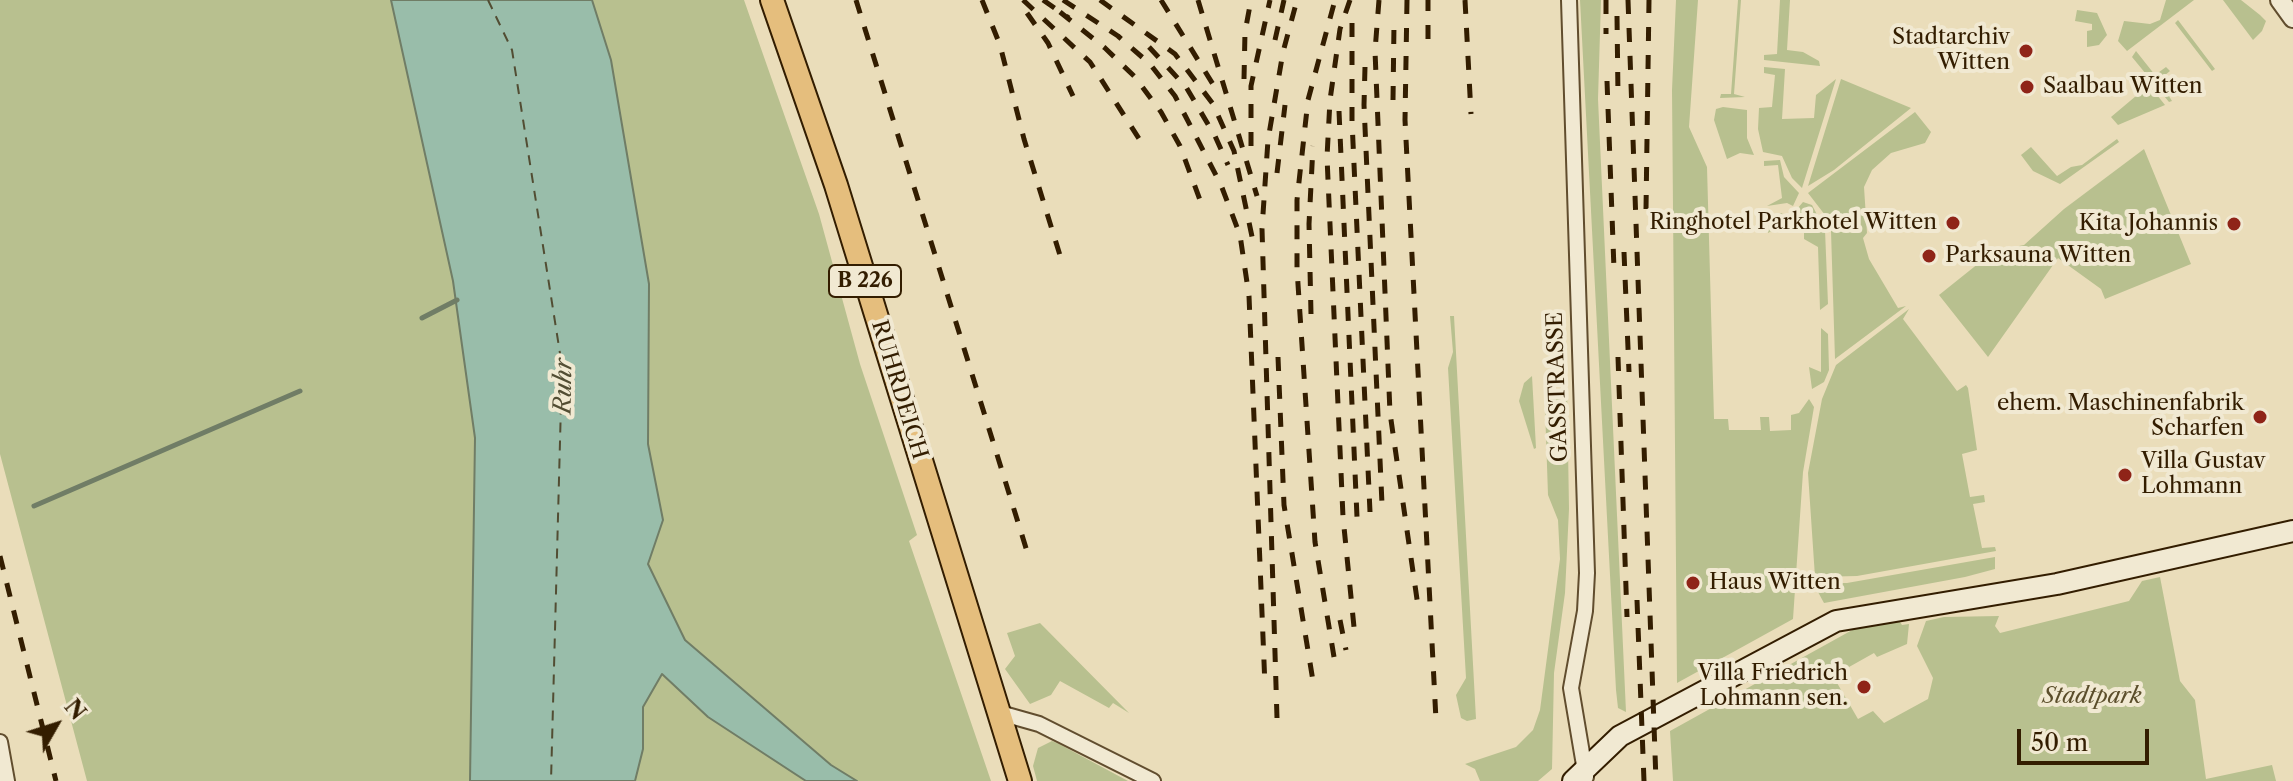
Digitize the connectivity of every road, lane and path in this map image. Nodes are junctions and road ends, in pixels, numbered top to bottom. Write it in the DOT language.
graph roads {
  1 [pos="772,0"];
  2 [pos="1569,0"];
  3 [pos="2280,0"];
  4 [pos="2293,18"];
  5 [pos="2293,531"];
  6 [pos="1000,713"];
  7 [pos="0,742"];
  8 [pos="1581,777"];
  9 [pos="7,781"];
  10 [pos="1020,781"];
  11 [pos="1153,781"];
  1 -- 6 [label="main road, RUHRDEICH / B 226"];
  2 -- 8 [label="street, GASSTRASSE"];
  3 -- 4 [label="street"];
  5 -- 8 [label="main road"];
  6 -- 10 [label="main road, RUHRDEICH / B 226"];
  6 -- 11 [label="street"];
  7 -- 9 [label="street"];
}
